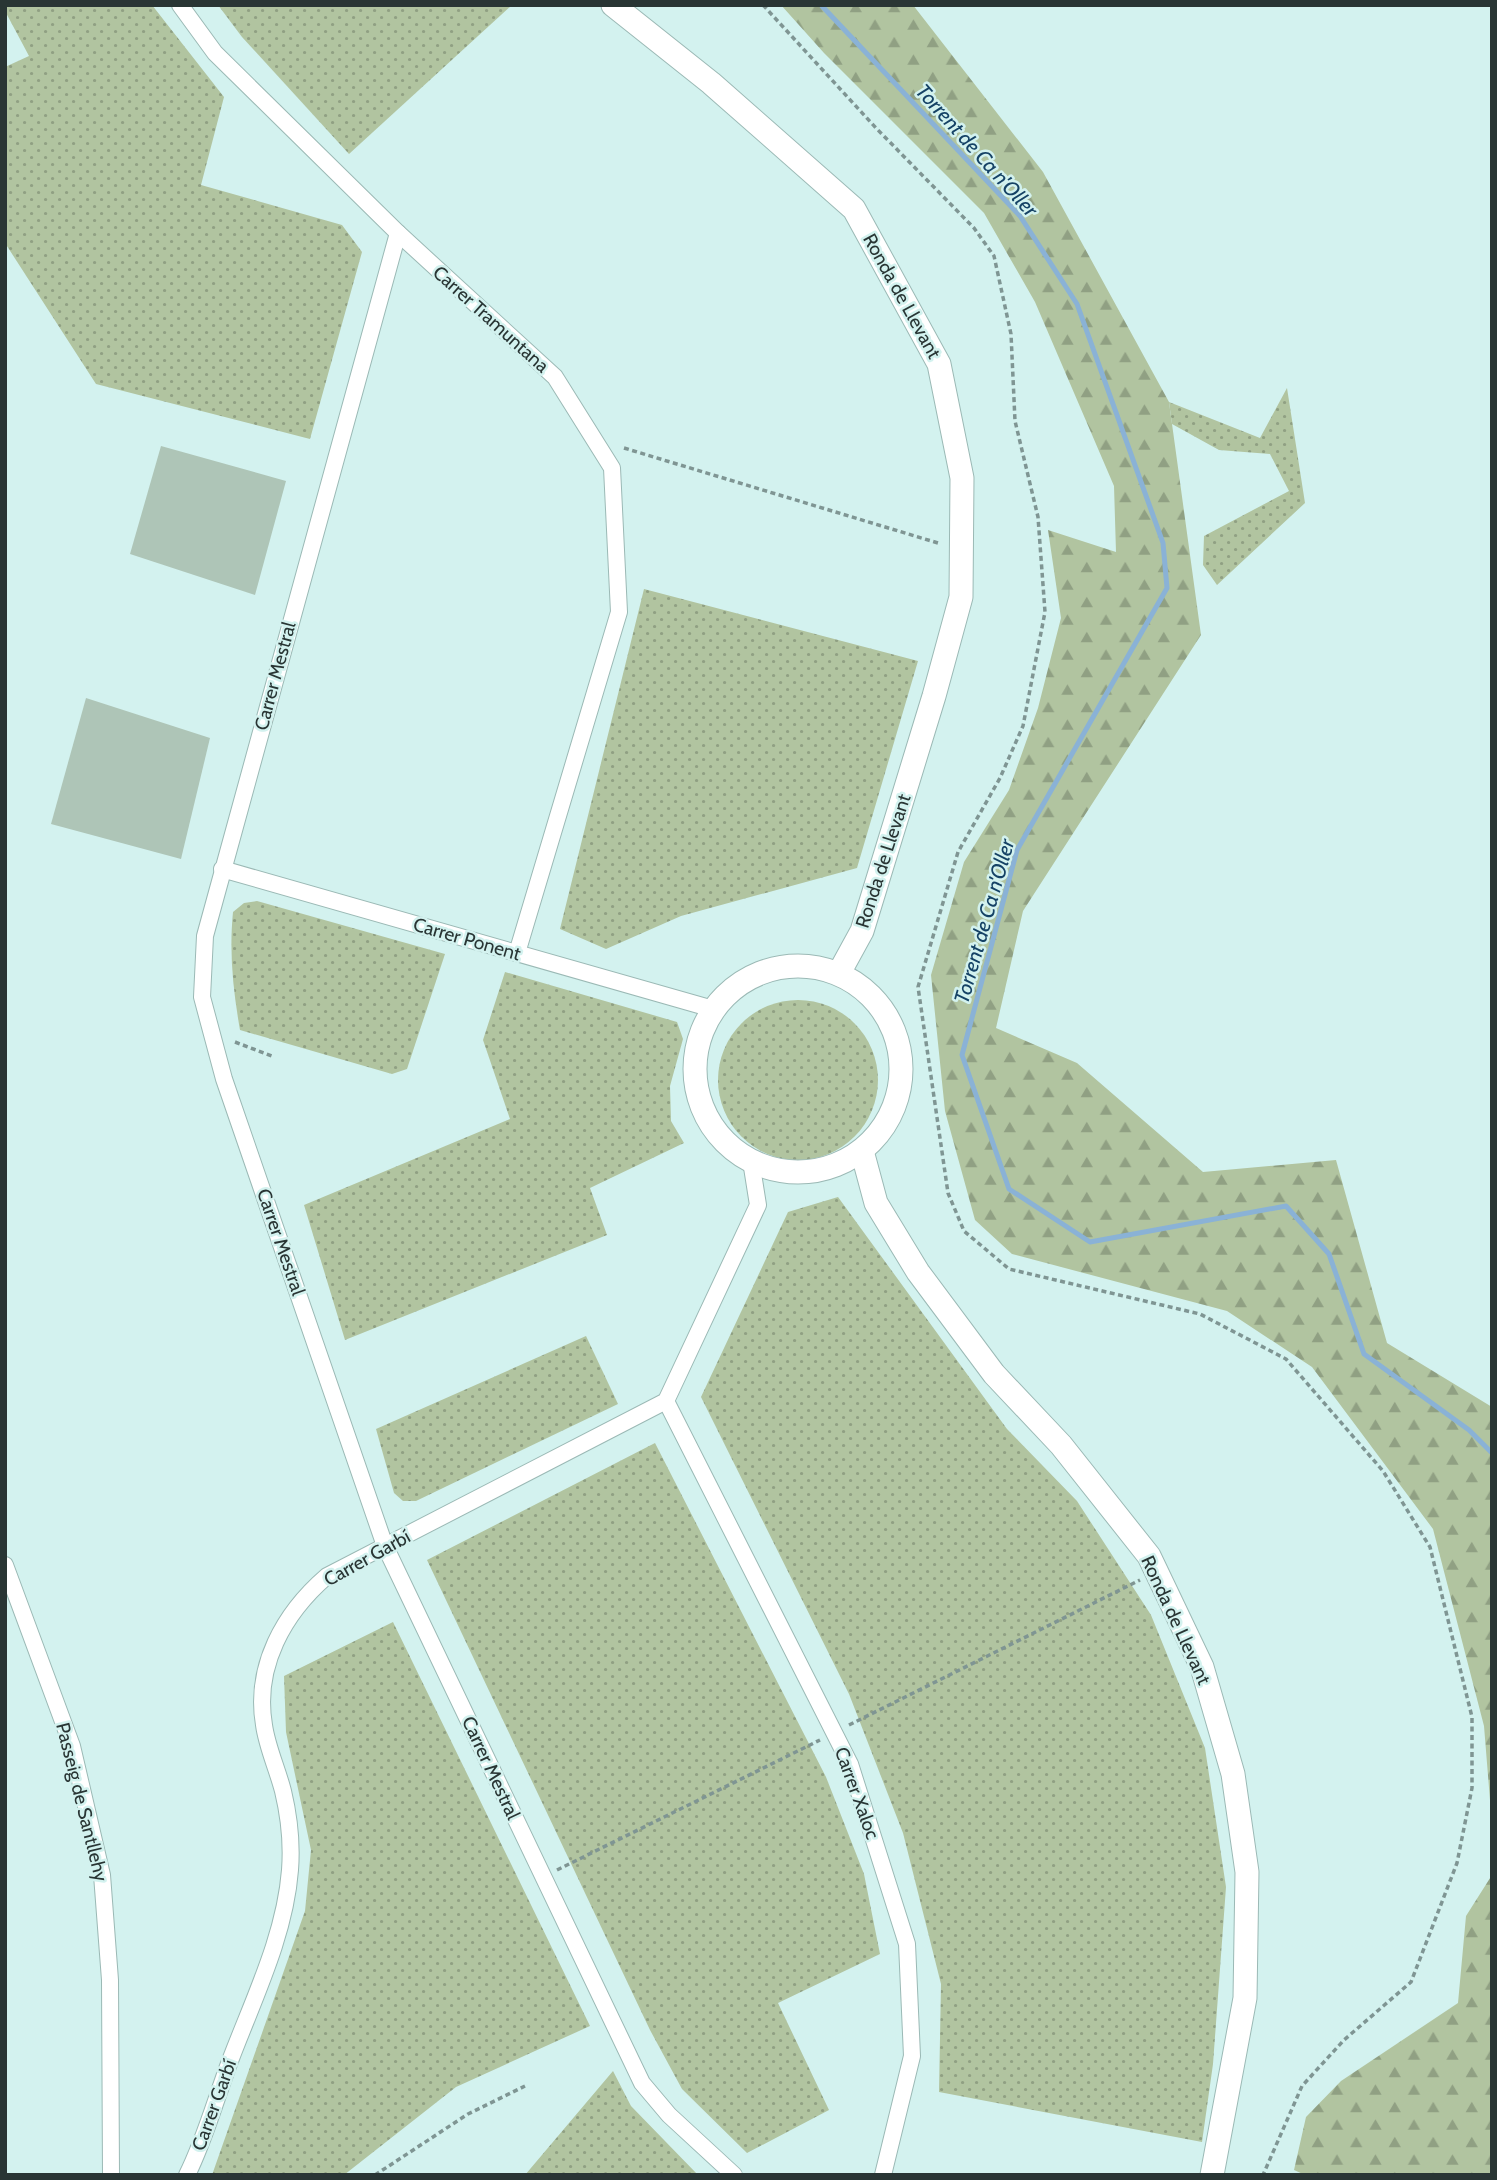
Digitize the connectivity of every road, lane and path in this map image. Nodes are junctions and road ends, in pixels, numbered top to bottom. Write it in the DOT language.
graph roads {
  1 [pos="180,5"];
  2 [pos="613,5"];
  3 [pos="763,5"];
  4 [pos="398,233"];
  5 [pos="624,448"];
  6 [pos="938,543"];
  7 [pos="222,869"];
  8 [pos="517,953"];
  9 [pos="839,973"];
  10 [pos="713,1009"];
  11 [pos="235,1042"];
  12 [pos="272,1056"];
  13 [pos="862,1151"];
  14 [pos="751,1161"];
  15 [pos="666,1401"];
  16 [pos="385,1546"];
  17 [pos="5,1565"];
  18 [pos="525,2086"];
  19 [pos="111,2175"];
  20 [pos="187,2175"];
  21 [pos="374,2175"];
  22 [pos="734,2175"];
  23 [pos="883,2175"];
  24 [pos="1212,2175"];
  25 [pos="1263,2175"];
  1 -- 4 [label="street, Carrer Tramuntana"];
  2 -- 9 [label="main road, Ronda de Llevant"];
  3 -- 25 [label="path"];
  4 -- 7 [label="street, Carrer Mestral"];
  4 -- 8 [label="street, Carrer Tramuntana"];
  5 -- 6 [label="path"];
  7 -- 8 [label="street, Carrer Ponent"];
  7 -- 16 [label="street, Carrer Mestral"];
  8 -- 10 [label="street, Carrer Ponent"];
  9 -- 10 [label="main road"];
  9 -- 13 [label="main road"];
  10 -- 14 [label="main road"];
  11 -- 12 [label="path"];
  13 -- 14 [label="main road"];
  13 -- 24 [label="main road, Ronda de Llevant"];
  14 -- 15 [label="street"];
  15 -- 16 [label="street, Carrer Garbí"];
  15 -- 23 [label="street, Carrer Xaloc"];
  16 -- 20 [label="street, Carrer Garbí"];
  16 -- 22 [label="street, Carrer Mestral"];
  17 -- 19 [label="street, Passeig de Santllehy"];
  18 -- 21 [label="path"];
}
